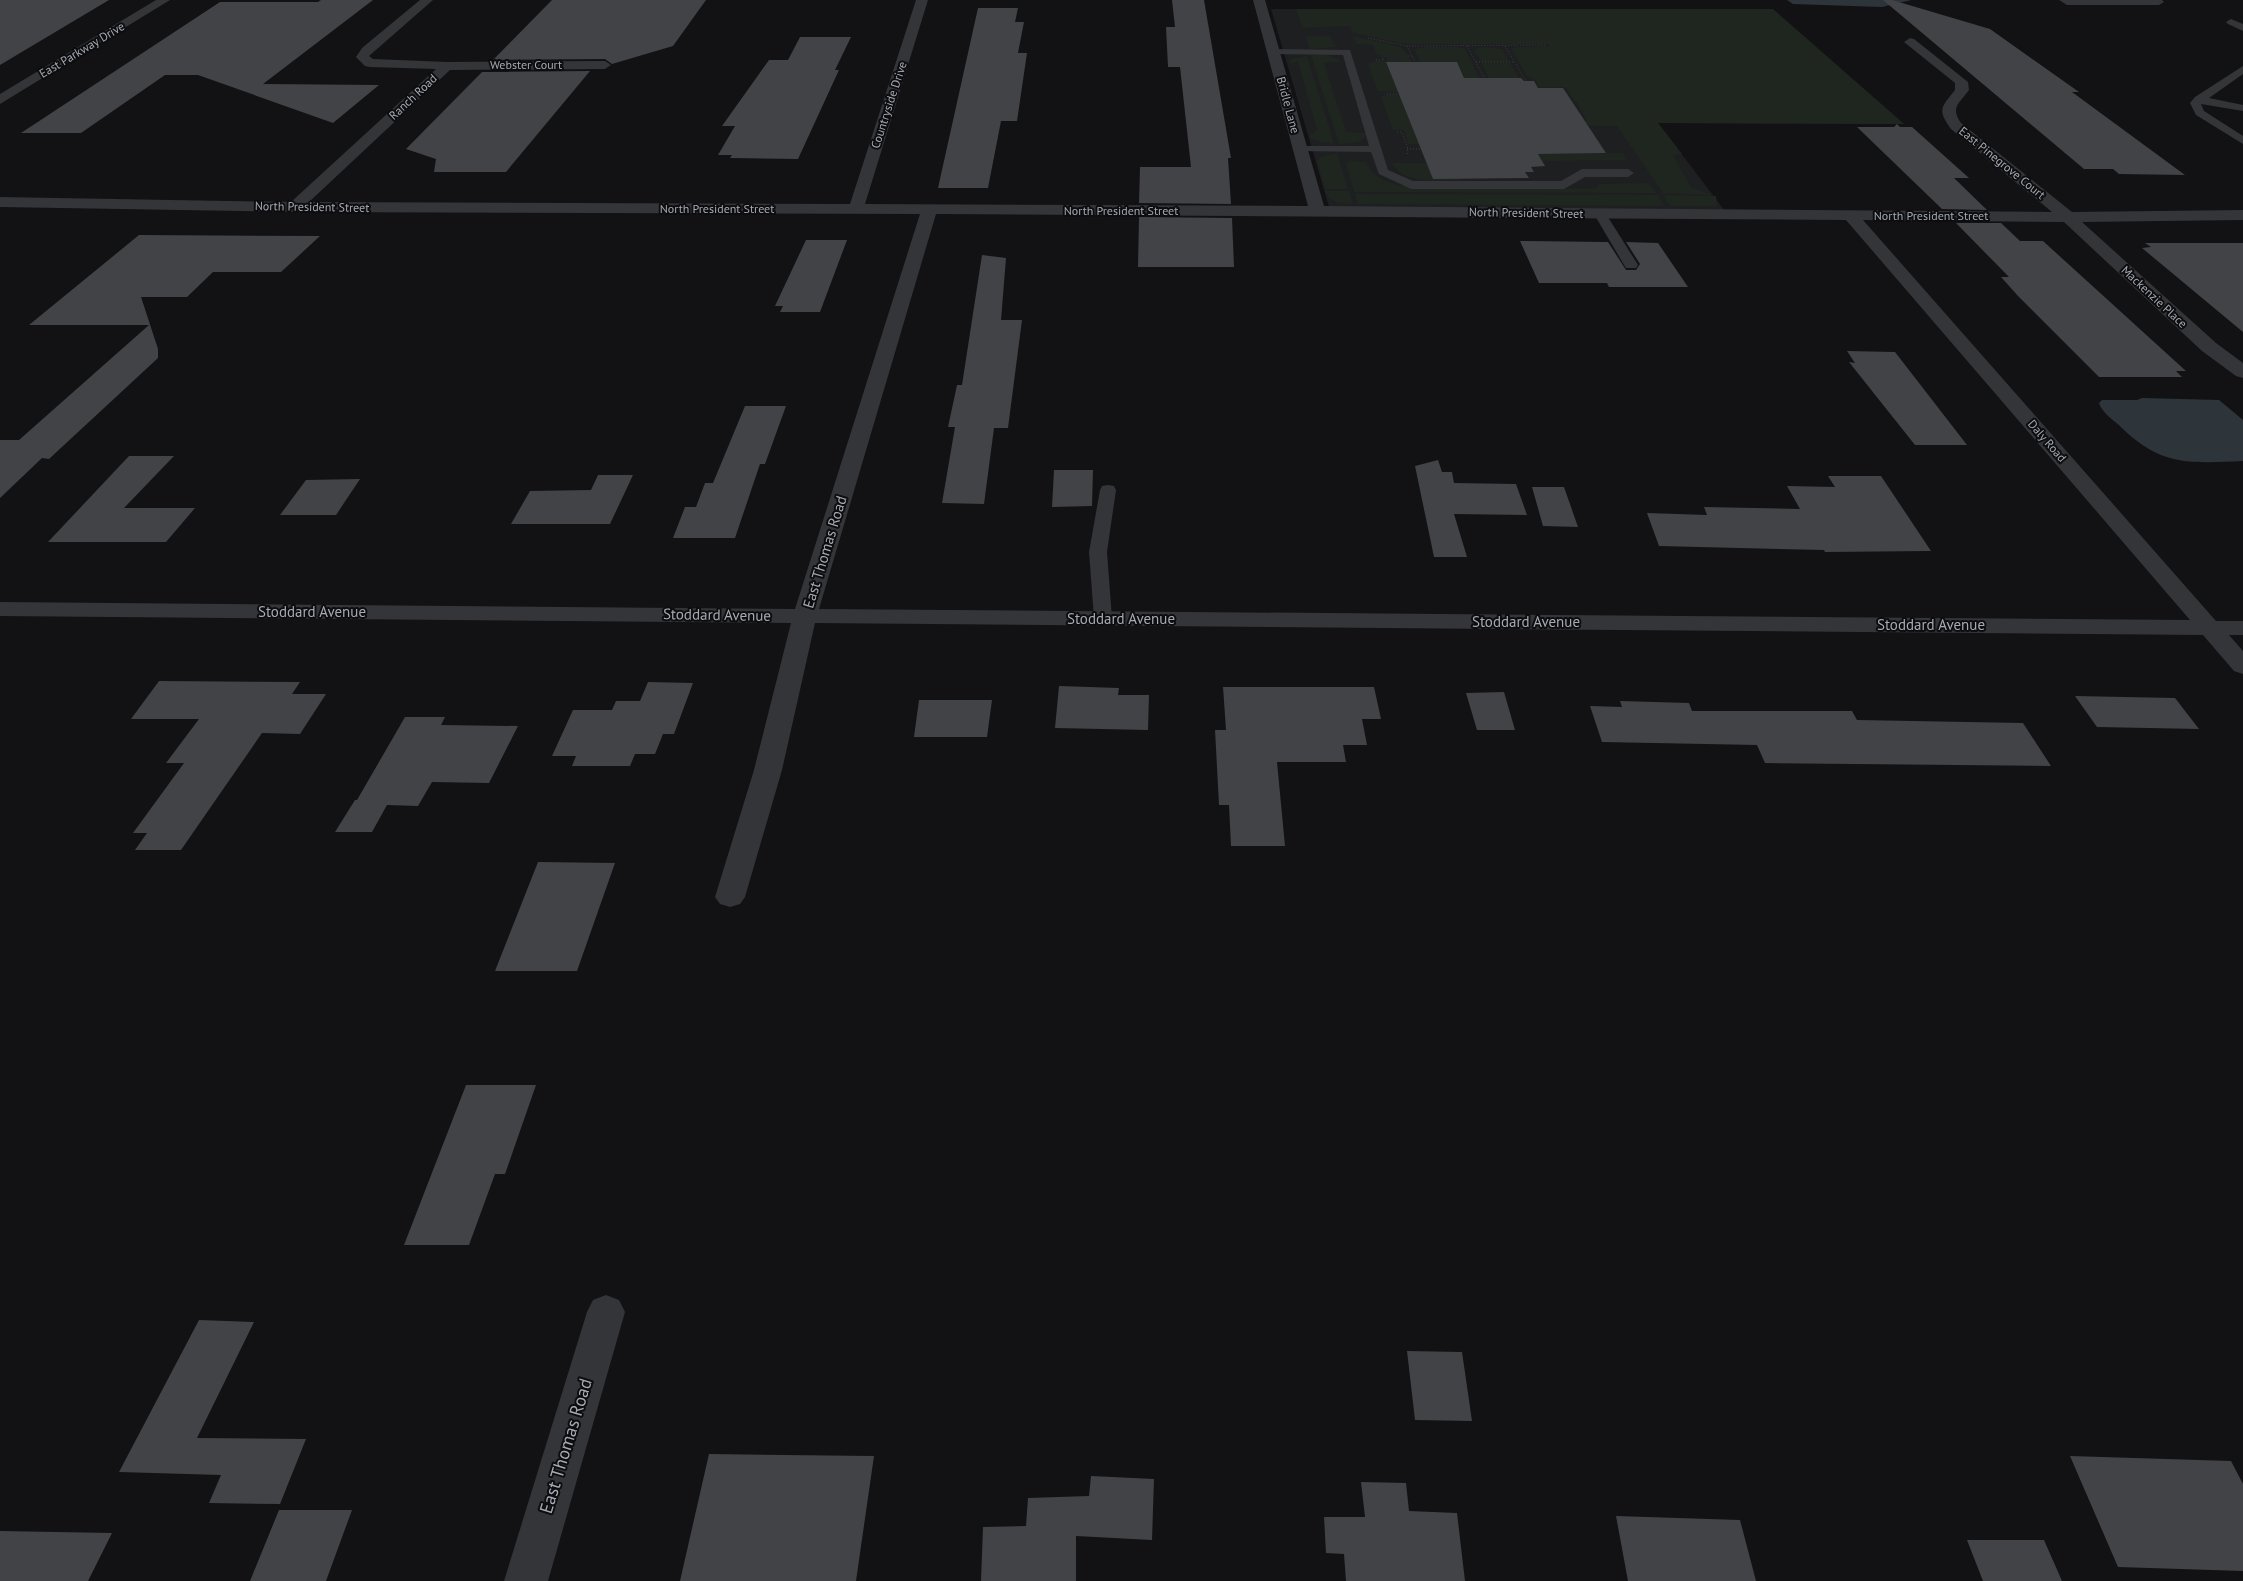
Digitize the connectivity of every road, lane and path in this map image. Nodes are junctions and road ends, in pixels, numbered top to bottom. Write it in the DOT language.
graph roads {
  1 [pos="164,0"];
  2 [pos="427,0"];
  3 [pos="922,0"];
  4 [pos="1259,0"];
  5 [pos="2063,0"];
  6 [pos="2157,1"];
  7 [pos="2243,22"];
  8 [pos="2243,28"];
  9 [pos="1366,37"];
  10 [pos="1910,42"];
  11 [pos="1546,45"];
  12 [pos="1407,46"];
  13 [pos="1467,46"];
  14 [pos="1505,46"];
  15 [pos="1273,52"];
  16 [pos="1415,62"];
  17 [pos="1476,62"];
  18 [pos="1515,62"];
  19 [pos="604,65"];
  20 [pos="447,66"];
  21 [pos="2243,69"];
  22 [pos="1486,81"];
  23 [pos="1526,81"];
  24 [pos="2199,99"];
  25 [pos="0,100"];
  26 [pos="2243,108"];
  27 [pos="2243,141"];
  28 [pos="1300,149"];
  29 [pos="1377,149"];
  30 [pos="1628,173"];
  31 [pos="0,202"];
  32 [pos="295,207"];
  33 [pos="856,209"];
  34 [pos="929,210"];
  35 [pos="1317,211"];
  36 [pos="1600,214"];
  37 [pos="2243,215"];
  38 [pos="1851,216"];
  39 [pos="2068,217"];
  40 [pos="1631,265"];
  41 [pos="2243,372"];
  42 [pos="1108,490"];
  43 [pos="0,609"];
  44 [pos="806,616"];
  45 [pos="1103,618"];
  46 [pos="2210,628"];
  47 [pos="2243,628"];
  48 [pos="2243,666"];
  49 [pos="730,897"];
  50 [pos="606,1312"];
  51 [pos="526,1581"];
  1 -- 25 [label="street, East Parkway Drive"];
  2 -- 20 [label="street, Ranch Road"];
  3 -- 33 [label="street, Countryside Drive"];
  4 -- 15 [label="street, Bridle Lane"];
  5 -- 6 [label="lane"];
  7 -- 8 [label="lane"];
  9 -- 12 [label="path"];
  10 -- 39 [label="street, East Pinegrove Court"];
  11 -- 14 [label="path"];
  12 -- 13 [label="path"];
  12 -- 16 [label="path"];
  13 -- 14 [label="path"];
  13 -- 17 [label="path"];
  14 -- 18 [label="path"];
  15 -- 28 [label="street, Bridle Lane"];
  15 -- 29 [label="lane"];
  17 -- 18 [label="path"];
  17 -- 22 [label="path"];
  18 -- 23 [label="path"];
  19 -- 20 [label="street, Webster Court"];
  20 -- 32 [label="street, Ranch Road"];
  21 -- 24 [label="lane"];
  24 -- 26 [label="lane"];
  24 -- 27 [label="lane"];
  28 -- 29 [label="lane"];
  28 -- 35 [label="street, Bridle Lane"];
  29 -- 30 [label="lane"];
  31 -- 32 [label="street, North President Street"];
  32 -- 33 [label="street, North President Street"];
  33 -- 34 [label="street, North President Street"];
  34 -- 35 [label="street, North President Street"];
  34 -- 44 [label="street, East Thomas Road"];
  35 -- 36 [label="street, North President Street"];
  36 -- 38 [label="street, North President Street"];
  36 -- 40 [label="lane"];
  37 -- 39 [label="street, North President Street"];
  38 -- 39 [label="street, North President Street"];
  38 -- 46 [label="street, Daly Road"];
  39 -- 41 [label="street, Mackenzie Place"];
  42 -- 45 [label="lane"];
  43 -- 44 [label="street, Stoddard Avenue"];
  44 -- 45 [label="street, Stoddard Avenue"];
  44 -- 49 [label="street, East Thomas Road"];
  45 -- 46 [label="street, Stoddard Avenue"];
  46 -- 47 [label="street, Stoddard Avenue"];
  46 -- 48 [label="street, Daly Road"];
  50 -- 51 [label="street, East Thomas Road"];
}
